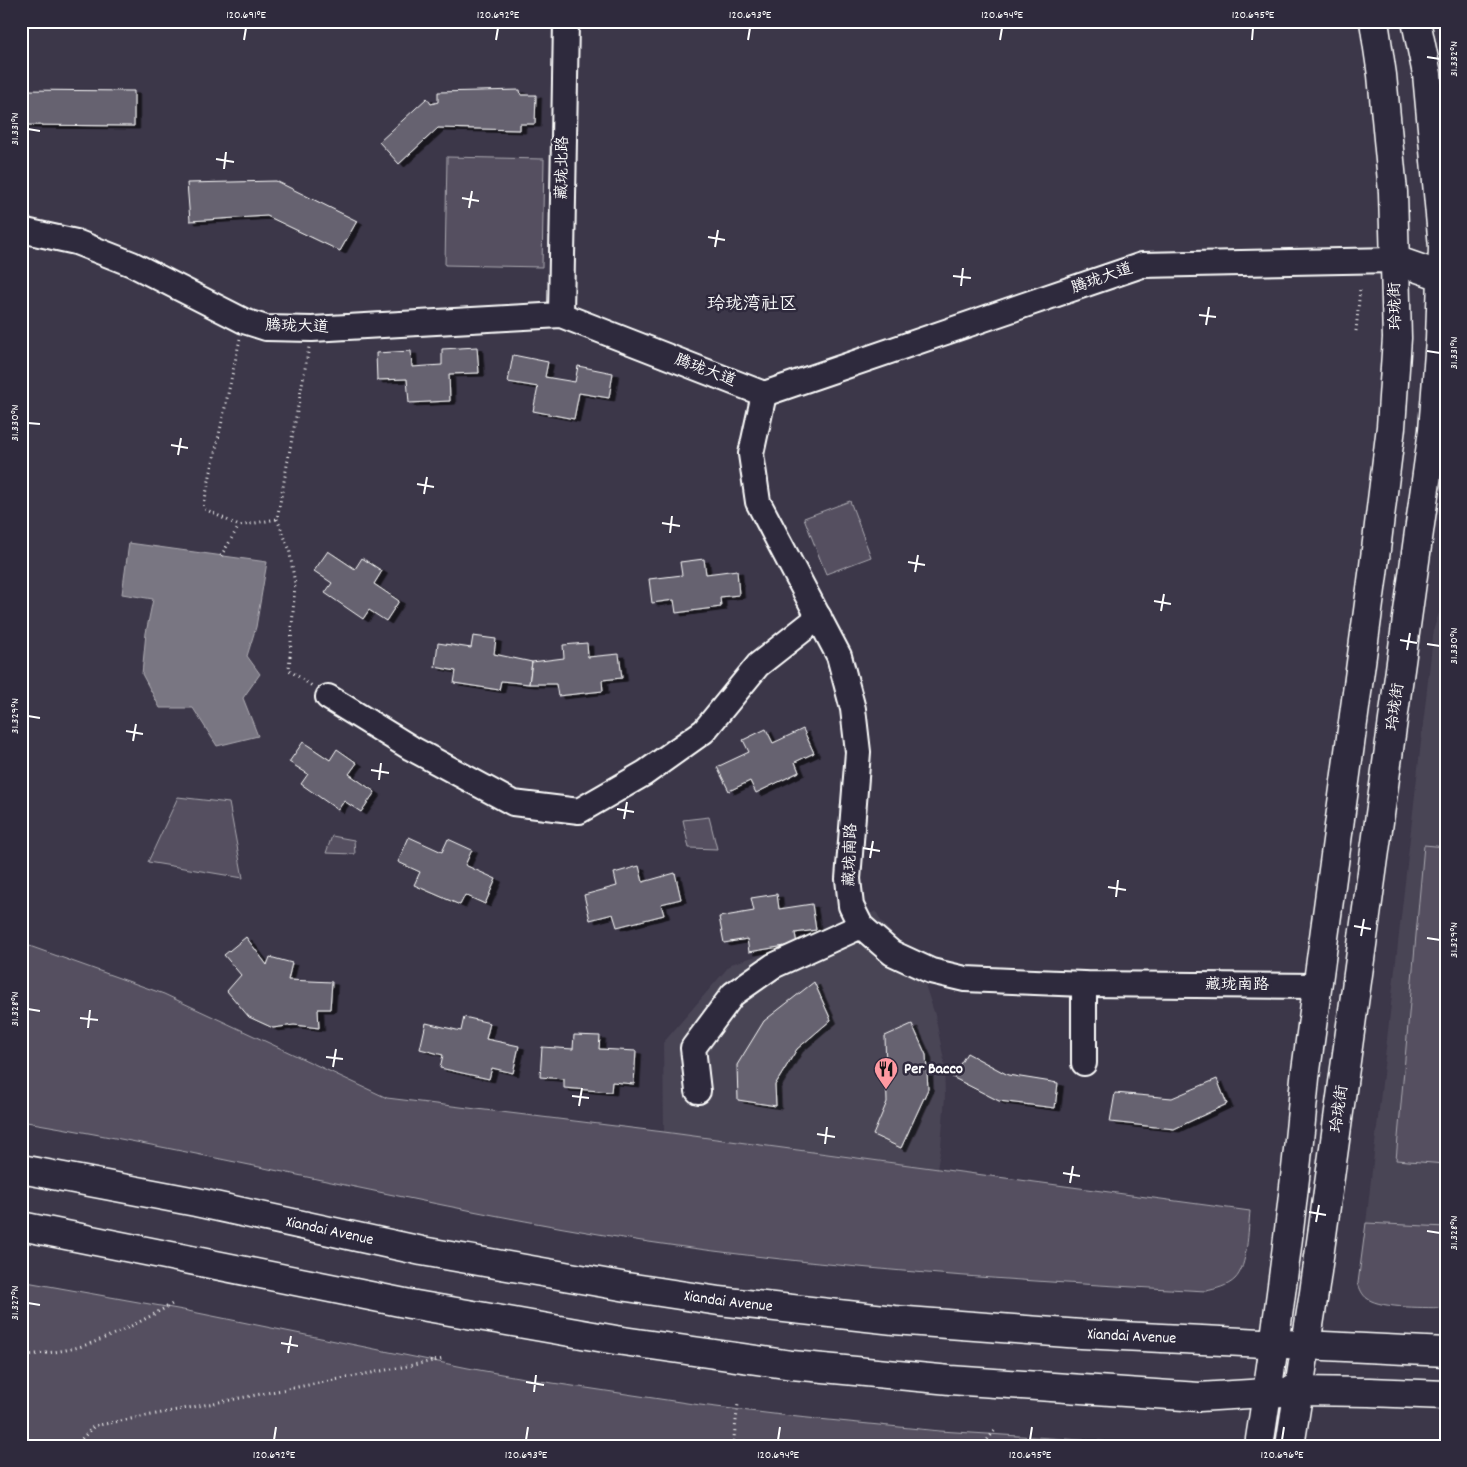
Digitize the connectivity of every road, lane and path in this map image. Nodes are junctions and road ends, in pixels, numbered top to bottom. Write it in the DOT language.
graph roads {
  1 [pos="566,21"];
  2 [pos="1374,21"];
  3 [pos="1416,21"];
  4 [pos="21,230"];
  5 [pos="1444,247"];
  6 [pos="1396,260"];
  7 [pos="1443,276"];
  8 [pos="1360,289"];
  9 [pos="561,315"];
  10 [pos="244,321"];
  11 [pos="312,329"];
  12 [pos="1356,331"];
  13 [pos="764,394"];
  14 [pos="277,520"];
  15 [pos="239,526"];
  16 [pos="221,556"];
  17 [pos="819,617"];
  18 [pos="328,697"];
  19 [pos="861,926"];
  20 [pos="1084,984"];
  21 [pos="1317,986"];
  22 [pos="1084,1064"];
  23 [pos="698,1091"];
  24 [pos="21,1169"];
  25 [pos="21,1226"];
  26 [pos="174,1303"];
  27 [pos="1274,1344"];
  28 [pos="1307,1345"];
  29 [pos="1446,1352"];
  30 [pos="21,1355"];
  31 [pos="444,1359"];
  32 [pos="1299,1392"];
  33 [pos="1267,1393"];
  34 [pos="1446,1396"];
  35 [pos="738,1404"];
  36 [pos="995,1430"];
  37 [pos="75,1446"];
  38 [pos="170,1446"];
  39 [pos="222,1446"];
  40 [pos="733,1446"];
  41 [pos="980,1446"];
  42 [pos="1258,1446"];
  43 [pos="1290,1446"];
  1 -- 9 [label="street, 藏珑北路"];
  2 -- 6 [label="main road, 玲珑街"];
  3 -- 5 [label="main road, 玲珑街"];
  4 -- 10 [label="street, 腾珑大道"];
  5 -- 6 [label="main road"];
  5 -- 7 [label="main road, 玲珑街"];
  6 -- 7 [label="main road"];
  6 -- 13 [label="street, 腾珑大道"];
  6 -- 21 [label="main road, 玲珑街"];
  7 -- 28 [label="main road, 玲珑街"];
  8 -- 12 [label="path"];
  9 -- 11 [label="street, 腾珑大道"];
  9 -- 13 [label="street, 腾珑大道"];
  10 -- 11 [label="street, 腾珑大道"];
  10 -- 15 [label="path"];
  11 -- 14 [label="path"];
  13 -- 17 [label="street, 藏珑南路"];
  14 -- 15 [label="path"];
  14 -- 18 [label="path"];
  15 -- 16 [label="path"];
  17 -- 18 [label="street"];
  17 -- 19 [label="street, 藏珑南路"];
  19 -- 20 [label="street, 藏珑南路"];
  19 -- 23 [label="street"];
  20 -- 21 [label="street, 藏珑南路"];
  20 -- 22 [label="street"];
  21 -- 27 [label="main road, 玲珑街"];
  24 -- 27 [label="main road, Xiandai Avenue"];
  25 -- 33 [label="main road"];
  26 -- 30 [label="path"];
  27 -- 28 [label="main road, Xiandai Avenue"];
  27 -- 33 [label="main road, 玲珑街"];
  28 -- 29 [label="main road, Xiandai Avenue"];
  28 -- 32 [label="main road, 玲珑街"];
  31 -- 37 [label="path"];
  32 -- 33 [label="main road"];
  32 -- 34 [label="main road"];
  32 -- 43 [label="main road, 玲珑街"];
  33 -- 42 [label="main road, 玲珑街"];
  35 -- 40 [label="path"];
  36 -- 41 [label="path"];
  38 -- 39 [label="path"];
}
